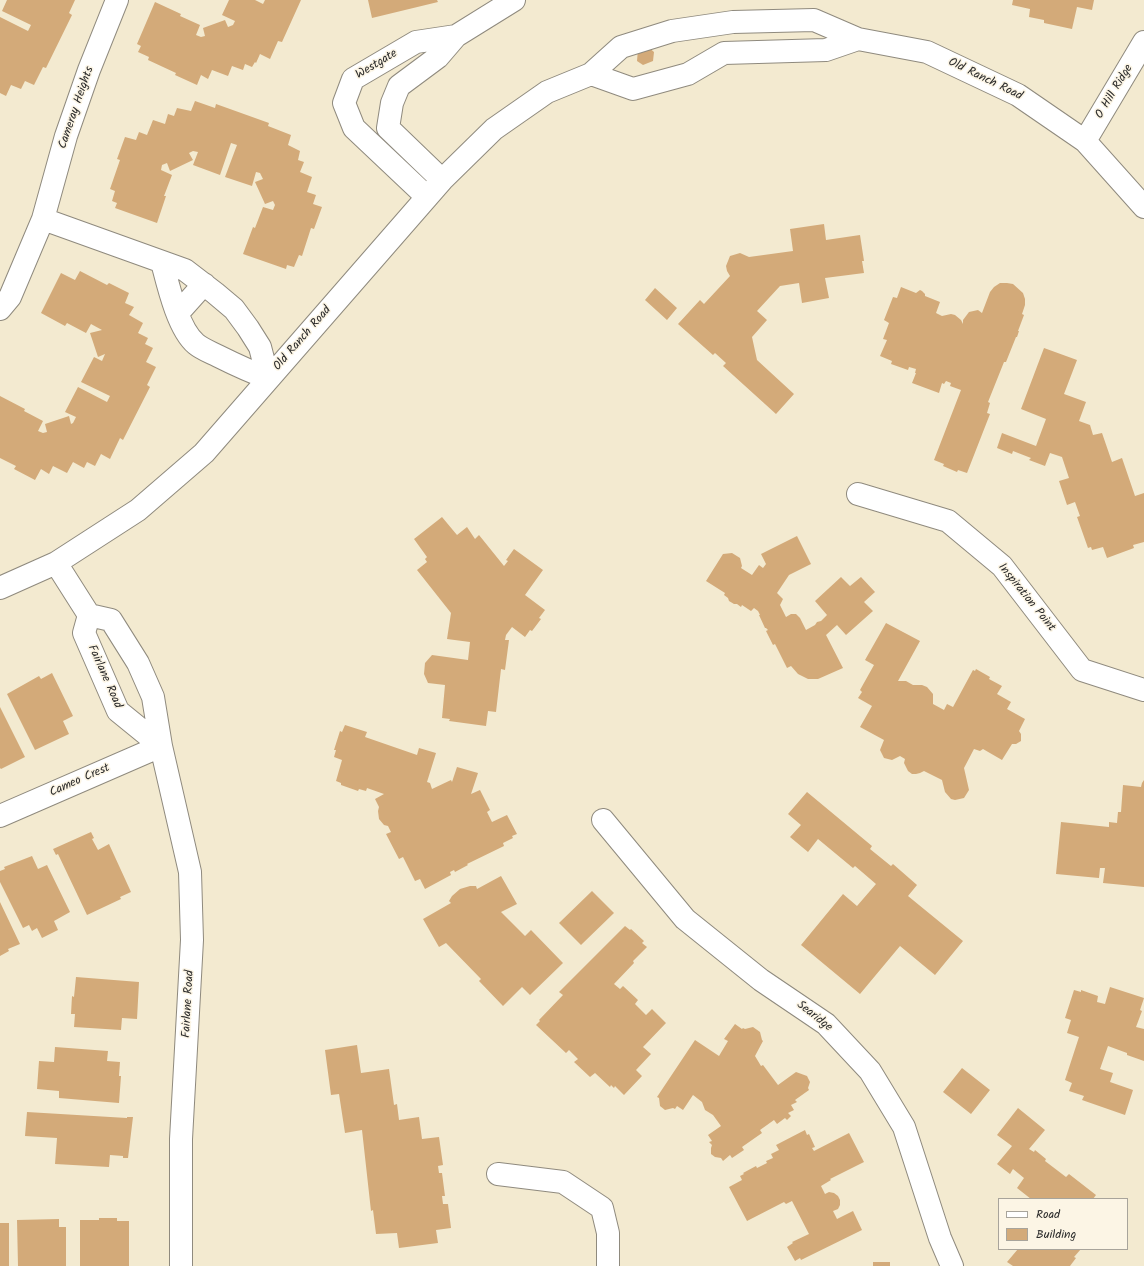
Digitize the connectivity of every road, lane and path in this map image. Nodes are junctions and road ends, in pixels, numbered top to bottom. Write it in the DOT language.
graph roads {
  1 [pos="117,0"];
  2 [pos="505,3"];
  3 [pos="456,36"];
  4 [pos="858,40"];
  5 [pos="1144,42"];
  6 [pos="379,63"];
  7 [pos="591,74"];
  8 [pos="399,86"];
  9 [pos="1086,141"];
  10 [pos="442,180"];
  11 [pos="427,197"];
  12 [pos="1144,207"];
  13 [pos="43,219"];
  14 [pos="162,262"];
  15 [pos="204,284"];
  16 [pos="0,309"];
  17 [pos="178,313"];
  18 [pos="268,378"];
  19 [pos="858,494"];
  20 [pos="56,563"];
  21 [pos="0,588"];
  22 [pos="89,615"];
  23 [pos="1144,690"];
  24 [pos="161,746"];
  25 [pos="0,816"];
  26 [pos="603,820"];
  27 [pos="498,1174"];
  28 [pos="181,1266"];
  29 [pos="608,1266"];
  30 [pos="952,1266"];
  1 -- 13 [label="street, Cameray Heights"];
  2 -- 3 [label="street, Westgate"];
  3 -- 6 [label="street, Westgate"];
  3 -- 8 [label="street, Westgate"];
  4 -- 7 [label="street, Old Ranch Road"];
  4 -- 7 [label="street, Old Ranch Road"];
  4 -- 9 [label="street, Old Ranch Road"];
  5 -- 9 [label="street, O Hill Ridge"];
  6 -- 8 [label="street"];
  6 -- 11 [label="street, Westgate"];
  7 -- 10 [label="street, Old Ranch Road"];
  8 -- 10 [label="street"];
  9 -- 12 [label="street, Old Ranch Road"];
  10 -- 11 [label="street, Old Ranch Road"];
  11 -- 18 [label="street, Old Ranch Road"];
  13 -- 14 [label="street"];
  13 -- 16 [label="street, Cameray Heights"];
  14 -- 15 [label="street"];
  14 -- 17 [label="street"];
  15 -- 17 [label="street"];
  15 -- 18 [label="street"];
  17 -- 18 [label="street"];
  18 -- 20 [label="street, Old Ranch Road"];
  19 -- 23 [label="street, Inspiration Point"];
  20 -- 21 [label="street, Old Ranch Road"];
  20 -- 22 [label="street"];
  22 -- 24 [label="street, Fairlane Road"];
  22 -- 24 [label="street, Fairlane Road"];
  24 -- 25 [label="street, Cameo Crest"];
  24 -- 28 [label="street, Fairlane Road"];
  26 -- 30 [label="street, Searidge"];
  27 -- 29 [label="street"];
}
